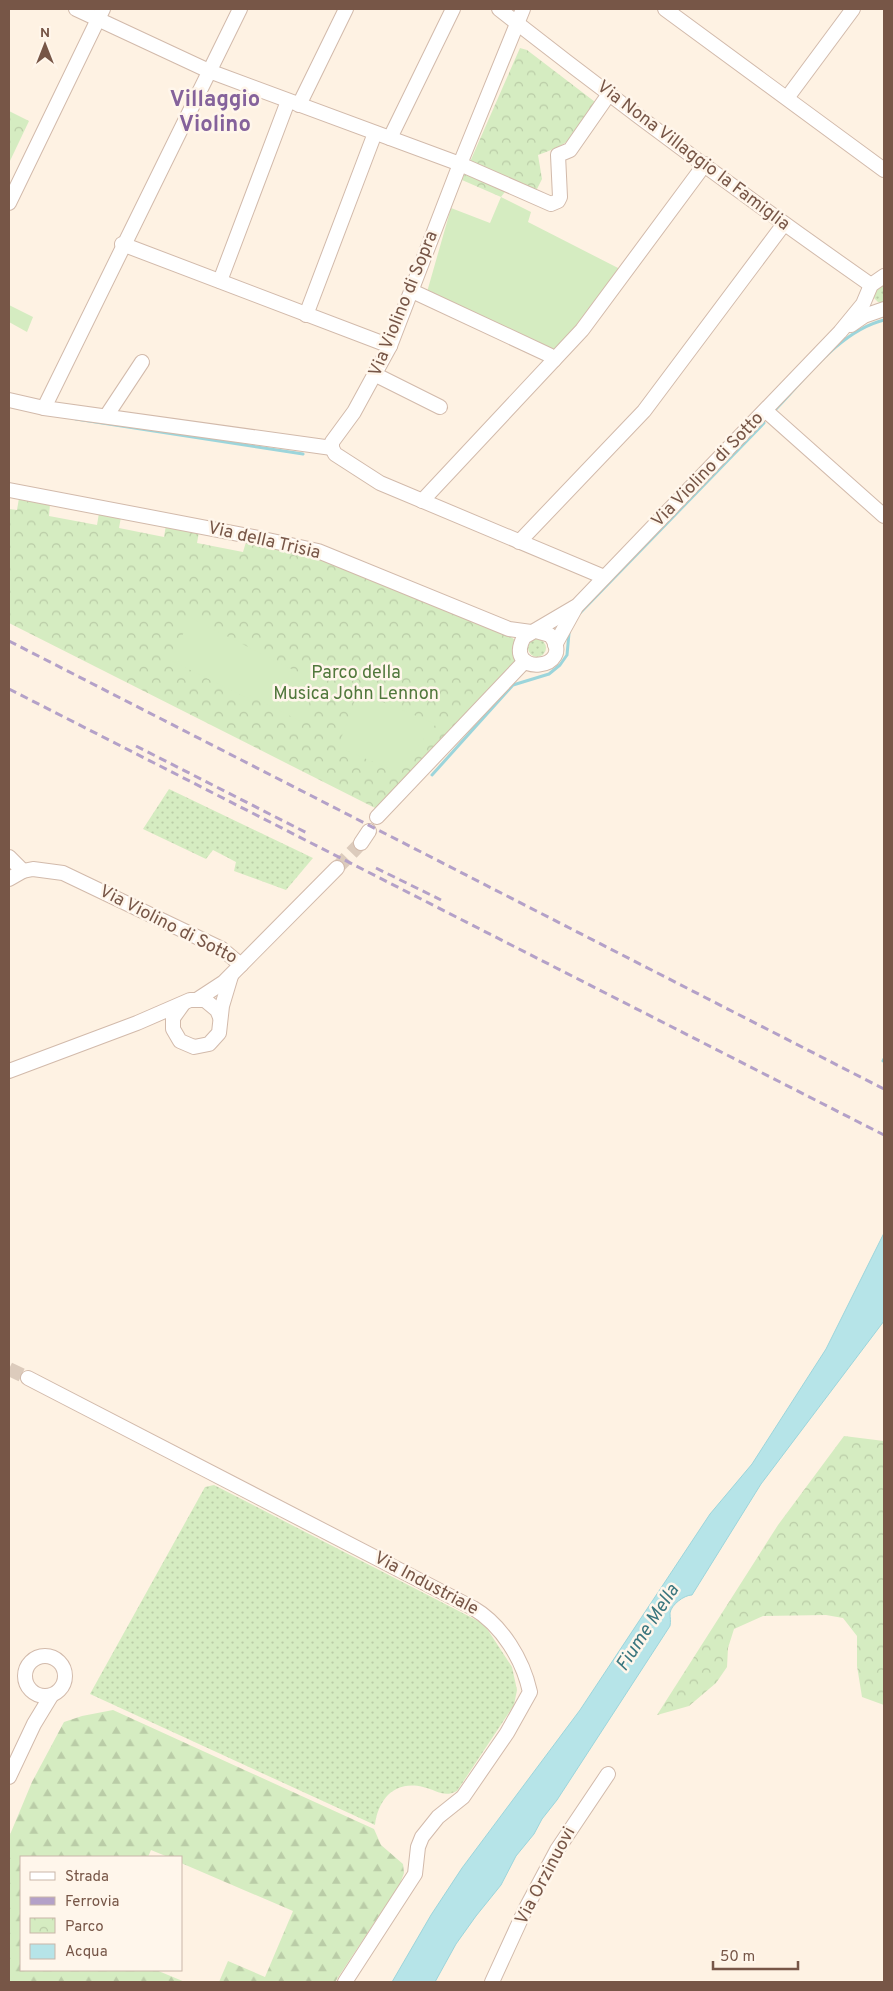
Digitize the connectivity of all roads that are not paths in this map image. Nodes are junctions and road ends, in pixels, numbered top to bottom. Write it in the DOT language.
graph roads {
  1 [pos="76,9"];
  2 [pos="240,9"];
  3 [pos="346,9"];
  4 [pos="453,9"];
  5 [pos="499,9"];
  6 [pos="523,9"];
  7 [pos="853,9"];
  8 [pos="668,10"];
  9 [pos="101,14"];
  10 [pos="517,23"];
  11 [pos="209,71"];
  12 [pos="609,94"];
  13 [pos="787,98"];
  14 [pos="294,103"];
  15 [pos="375,133"];
  16 [pos="390,138"];
  17 [pos="460,164"];
  18 [pos="705,164"];
  19 [pos="884,170"];
  20 [pos="9,203"];
  21 [pos="784,224"];
  22 [pos="122,244"];
  23 [pos="220,282"];
  24 [pos="877,283"];
  25 [pos="412,290"];
  26 [pos="884,309"];
  27 [pos="306,314"];
  28 [pos="840,332"];
  29 [pos="390,346"];
  30 [pos="554,360"];
  31 [pos="142,362"];
  32 [pos="376,375"];
  33 [pos="9,400"];
  34 [pos="440,407"];
  35 [pos="44,408"];
  36 [pos="766,411"];
  37 [pos="107,415"];
  38 [pos="332,448"];
  39 [pos="9,490"];
  40 [pos="422,501"];
  41 [pos="884,516"];
  42 [pos="519,542"];
  43 [pos="604,577"];
  44 [pos="576,607"];
  45 [pos="509,629"];
  46 [pos="534,631"];
  47 [pos="520,643"];
  48 [pos="555,644"];
  49 [pos="525,661"];
  50 [pos="377,817"];
  51 [pos="9,856"];
  52 [pos="337,868"];
  53 [pos="23,871"];
  54 [pos="9,879"];
  55 [pos="236,970"];
  56 [pos="198,999"];
  57 [pos="183,1004"];
  58 [pos="220,1017"];
  59 [pos="137,1024"];
  60 [pos="172,1024"];
  61 [pos="9,1071"];
  62 [pos="28,1378"];
  63 [pos="31,1691"];
  64 [pos="51,1696"];
  65 [pos="34,1724"];
  66 [pos="608,1774"];
  67 [pos="9,1777"];
  68 [pos="345,1982"];
  69 [pos="492,1982"];
  1 -- 9 [label="street"];
  2 -- 11 [label="street"];
  3 -- 14 [label="street"];
  4 -- 16 [label="street"];
  5 -- 10 [label="street, Via Nona Villaggio la Famiglia"];
  6 -- 10 [label="street"];
  7 -- 13 [label="street"];
  8 -- 13 [label="street"];
  9 -- 11 [label="street"];
  9 -- 20 [label="street"];
  10 -- 12 [label="street, Via Nona Villaggio la Famiglia"];
  10 -- 17 [label="street"];
  11 -- 14 [label="street"];
  11 -- 22 [label="street"];
  12 -- 17 [label="street"];
  12 -- 18 [label="street, Via Nona Villaggio la Famiglia"];
  13 -- 19 [label="street"];
  14 -- 15 [label="street"];
  14 -- 23 [label="street"];
  15 -- 16 [label="street"];
  15 -- 27 [label="street"];
  16 -- 17 [label="street"];
  17 -- 25 [label="street, Via Violino di Sopra"];
  18 -- 21 [label="street, Via Nona Villaggio la Famiglia"];
  18 -- 30 [label="street"];
  21 -- 24 [label="street, Via Nona Villaggio la Famiglia"];
  21 -- 42 [label="street"];
  22 -- 23 [label="street"];
  22 -- 35 [label="street"];
  23 -- 27 [label="street"];
  24 -- 26 [label="street, Via Violino di Sotto"];
  24 -- 28 [label="street, Via Violino di Sotto"];
  25 -- 29 [label="street, Via Violino di Sopra"];
  25 -- 30 [label="street"];
  26 -- 28 [label="street, Via Violino di Sotto"];
  27 -- 29 [label="street"];
  28 -- 36 [label="street, Via Violino di Sotto"];
  29 -- 32 [label="street, Via Violino di Sopra"];
  30 -- 40 [label="street"];
  31 -- 37 [label="street"];
  32 -- 34 [label="street, Via Violino di Sopra"];
  32 -- 38 [label="street, Via Violino di Sopra"];
  33 -- 35 [label="street"];
  35 -- 37 [label="street"];
  36 -- 41 [label="street"];
  36 -- 43 [label="street, Via Violino di Sotto"];
  37 -- 38 [label="street"];
  38 -- 40 [label="street"];
  39 -- 45 [label="street, Via della Trisia"];
  40 -- 42 [label="street"];
  42 -- 43 [label="street"];
  43 -- 44 [label="street, Via Violino di Sotto"];
  44 -- 46 [label="street, Via Violino di Sotto"];
  44 -- 48 [label="street, Via Violino di Sotto"];
  45 -- 46 [label="street, Via della Trisia"];
  45 -- 47 [label="street, Via della Trisia"];
  46 -- 47 [label="street, Via Violino di Sotto"];
  46 -- 48 [label="street"];
  47 -- 49 [label="street"];
  48 -- 49 [label="street, Via Violino di Sotto"];
  49 -- 50 [label="street"];
  51 -- 53 [label="street"];
  52 -- 55 [label="street, Via Violino di Sotto"];
  53 -- 54 [label="street, Via Violino di Sotto"];
  53 -- 55 [label="street, Via Violino di Sotto"];
  55 -- 56 [label="street"];
  55 -- 58 [label="street"];
  56 -- 57 [label="street"];
  56 -- 58 [label="street"];
  57 -- 59 [label="street"];
  57 -- 60 [label="street"];
  58 -- 60 [label="street"];
  59 -- 60 [label="street"];
  59 -- 61 [label="street"];
  62 -- 68 [label="street, Via Industriale"];
  63 -- 64 [label="street"];
  63 -- 64 [label="street"];
  63 -- 65 [label="street"];
  64 -- 65 [label="street"];
  65 -- 67 [label="street"];
  66 -- 69 [label="street, Via Orzinuovi"];
}
